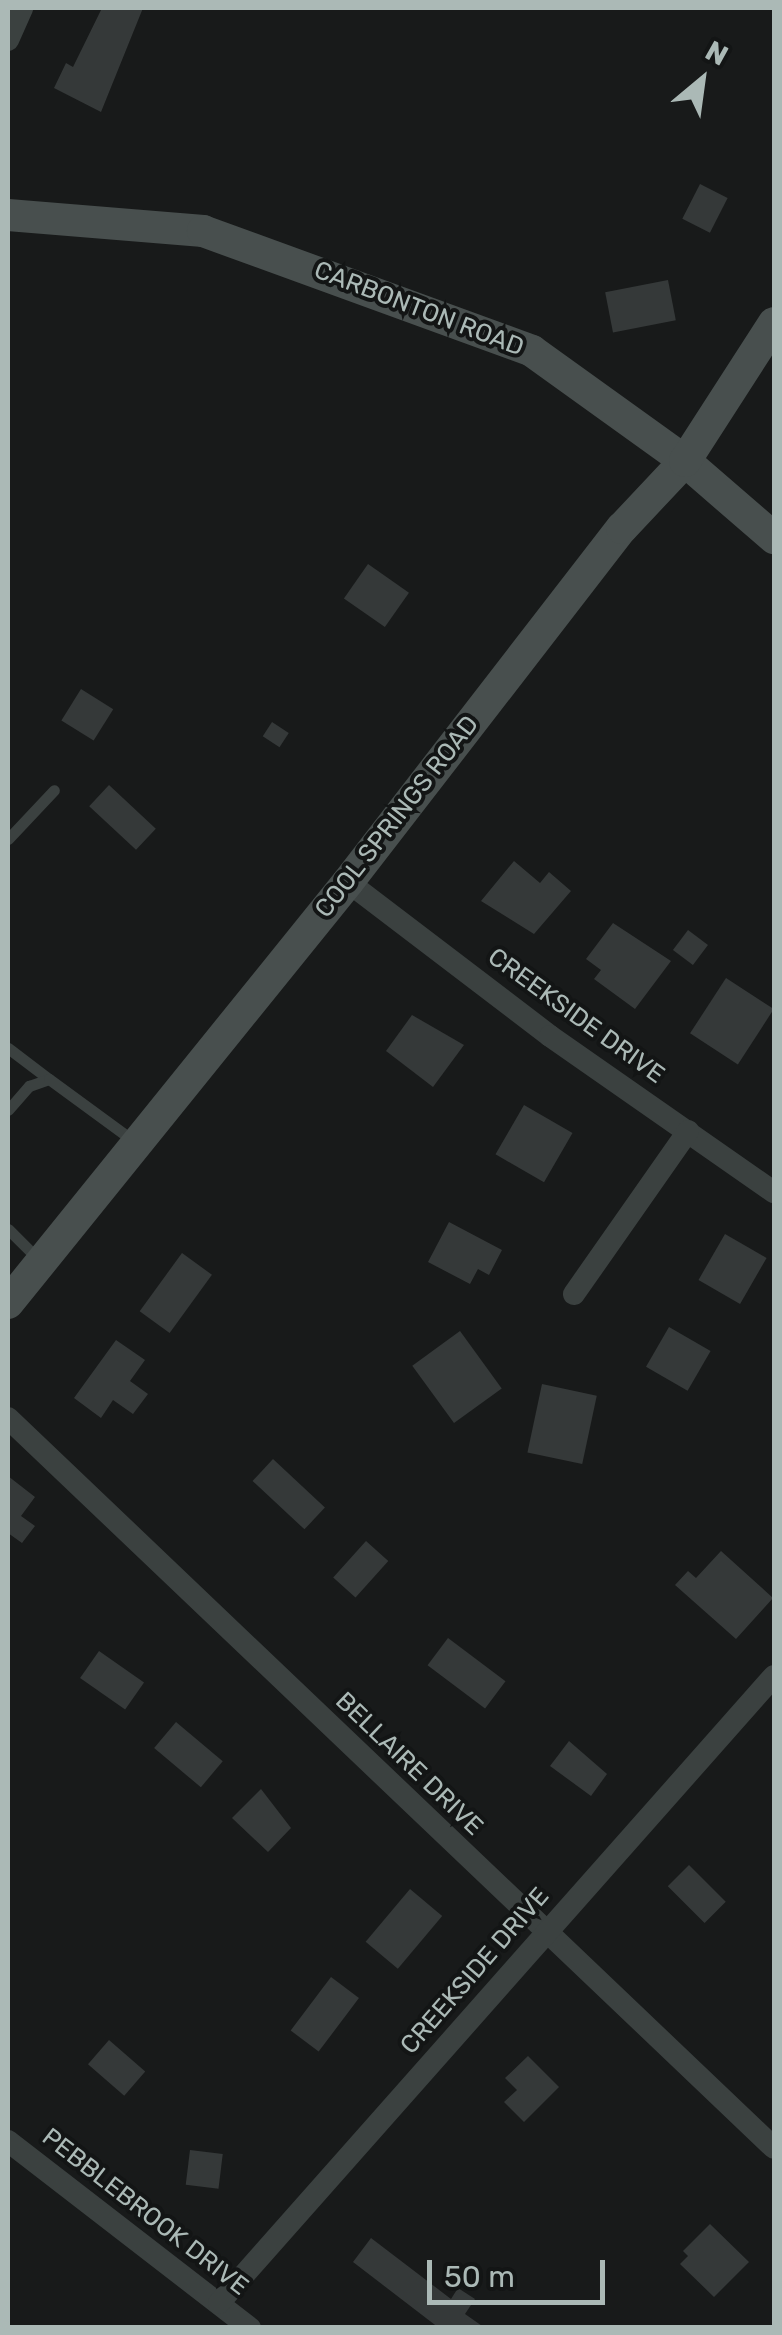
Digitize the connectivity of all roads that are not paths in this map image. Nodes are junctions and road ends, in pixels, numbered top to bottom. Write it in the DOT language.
graph roads {
  1 [pos="22,8"];
  2 [pos="8,40"];
  3 [pos="8,215"];
  4 [pos="774,323"];
  5 [pos="685,461"];
  6 [pos="774,538"];
  7 [pos="54,790"];
  8 [pos="8,839"];
  9 [pos="348,882"];
  10 [pos="8,1048"];
  11 [pos="49,1079"];
  12 [pos="8,1110"];
  13 [pos="688,1131"];
  14 [pos="137,1143"];
  15 [pos="774,1192"];
  16 [pos="8,1229"];
  17 [pos="41,1262"];
  18 [pos="574,1294"];
  19 [pos="8,1303"];
  20 [pos="8,1418"];
  21 [pos="774,1676"];
  22 [pos="546,1932"];
  23 [pos="8,2141"];
  24 [pos="774,2148"];
  25 [pos="220,2303"];
  26 [pos="250,2328"];
  1 -- 2 [label="street"];
  3 -- 5 [label="street, CARBONTON ROAD"];
  4 -- 5 [label="street, COOL SPRINGS ROAD"];
  5 -- 6 [label="street, CARBONTON ROAD"];
  5 -- 9 [label="street, COOL SPRINGS ROAD"];
  7 -- 8 [label="lane"];
  9 -- 13 [label="street, CREEKSIDE DRIVE"];
  9 -- 14 [label="street, COOL SPRINGS ROAD"];
  10 -- 11 [label="lane"];
  11 -- 12 [label="lane"];
  11 -- 14 [label="lane"];
  13 -- 15 [label="street, CREEKSIDE DRIVE"];
  13 -- 18 [label="street"];
  14 -- 17 [label="street, COOL SPRINGS ROAD"];
  16 -- 17 [label="lane"];
  17 -- 19 [label="street, COOL SPRINGS ROAD"];
  20 -- 22 [label="street, BELLAIRE DRIVE"];
  21 -- 22 [label="street, CREEKSIDE DRIVE"];
  22 -- 24 [label="street, BELLAIRE DRIVE"];
  22 -- 25 [label="street, CREEKSIDE DRIVE"];
  23 -- 25 [label="street, PEBBLEBROOK DRIVE"];
  25 -- 26 [label="street, PEBBLEBROOK DRIVE"];
}
